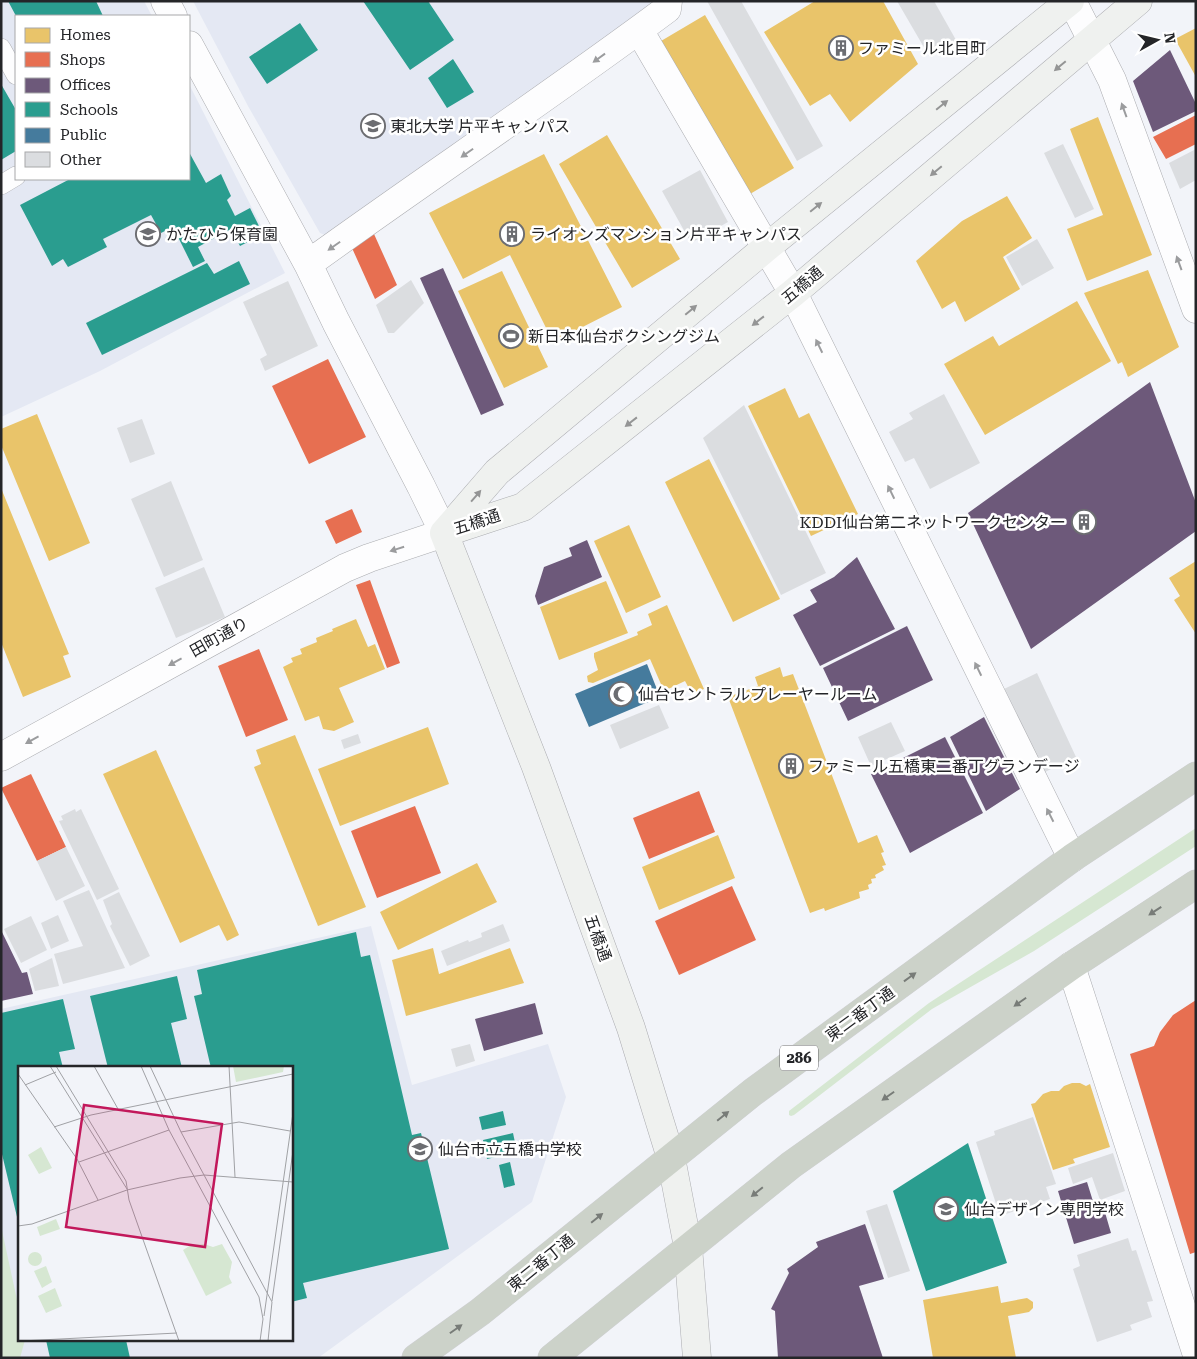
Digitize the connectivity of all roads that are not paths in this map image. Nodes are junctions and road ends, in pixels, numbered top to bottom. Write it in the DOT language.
graph roads {
  1 [pos="165,1"];
  2 [pos="668,1"];
  3 [pos="1071,1"];
  4 [pos="1138,1"];
  5 [pos="172,15"];
  6 [pos="639,30"];
  7 [pos="1092,39"];
  8 [pos="190,47"];
  9 [pos="1,48"];
  10 [pos="15,73"];
  11 [pos="15,177"];
  12 [pos="1,185"];
  13 [pos="767,247"];
  14 [pos="308,264"];
  15 [pos="793,293"];
  16 [pos="1196,309"];
  17 [pos="444,533"];
  18 [pos="1,757"];
  19 [pos="1196,776"];
  20 [pos="1072,858"];
  21 [pos="1196,884"];
  22 [pos="1071,966"];
  23 [pos="671,1158"];
  24 [pos="688,1247"];
  25 [pos="1196,1352"];
  26 [pos="416,1358"];
  27 [pos="552,1358"];
  28 [pos="697,1358"];
  1 -- 5 [label="street"];
  2 -- 6 [label="street"];
  3 -- 7 [label="street"];
  13 -- 3 [label="street, 五橋通, one-way"];
  4 -- 7 [label="street, 五橋通"];
  6 -- 13 [label="street"];
  6 -- 14 [label="street, one-way"];
  7 -- 15 [label="street, 五橋通, one-way"];
  16 -- 7 [label="street, one-way"];
  8 -- 14 [label="street"];
  9 -- 10 [label="lane"];
  11 -- 12 [label="lane"];
  13 -- 15 [label="street"];
  17 -- 13 [label="street, 五橋通, one-way"];
  14 -- 17 [label="street"];
  15 -- 17 [label="street, 五橋通, one-way"];
  20 -- 15 [label="street, one-way"];
  17 -- 18 [label="street, 田町通り, one-way"];
  17 -- 23 [label="street, 五橋通"];
  19 -- 20 [label="highway, 東二番丁通 / 286"];
  23 -- 20 [label="highway, 東二番丁通 / 286, one-way"];
  21 -- 22 [label="highway, one-way"];
  22 -- 24 [label="highway, one-way"];
  22 -- 25 [label="street"];
  23 -- 24 [label="street, 五橋通"];
  26 -- 23 [label="highway, 東二番丁通 / 286, one-way"];
  24 -- 27 [label="highway"];
  24 -- 28 [label="street, 五橋通"];
}
